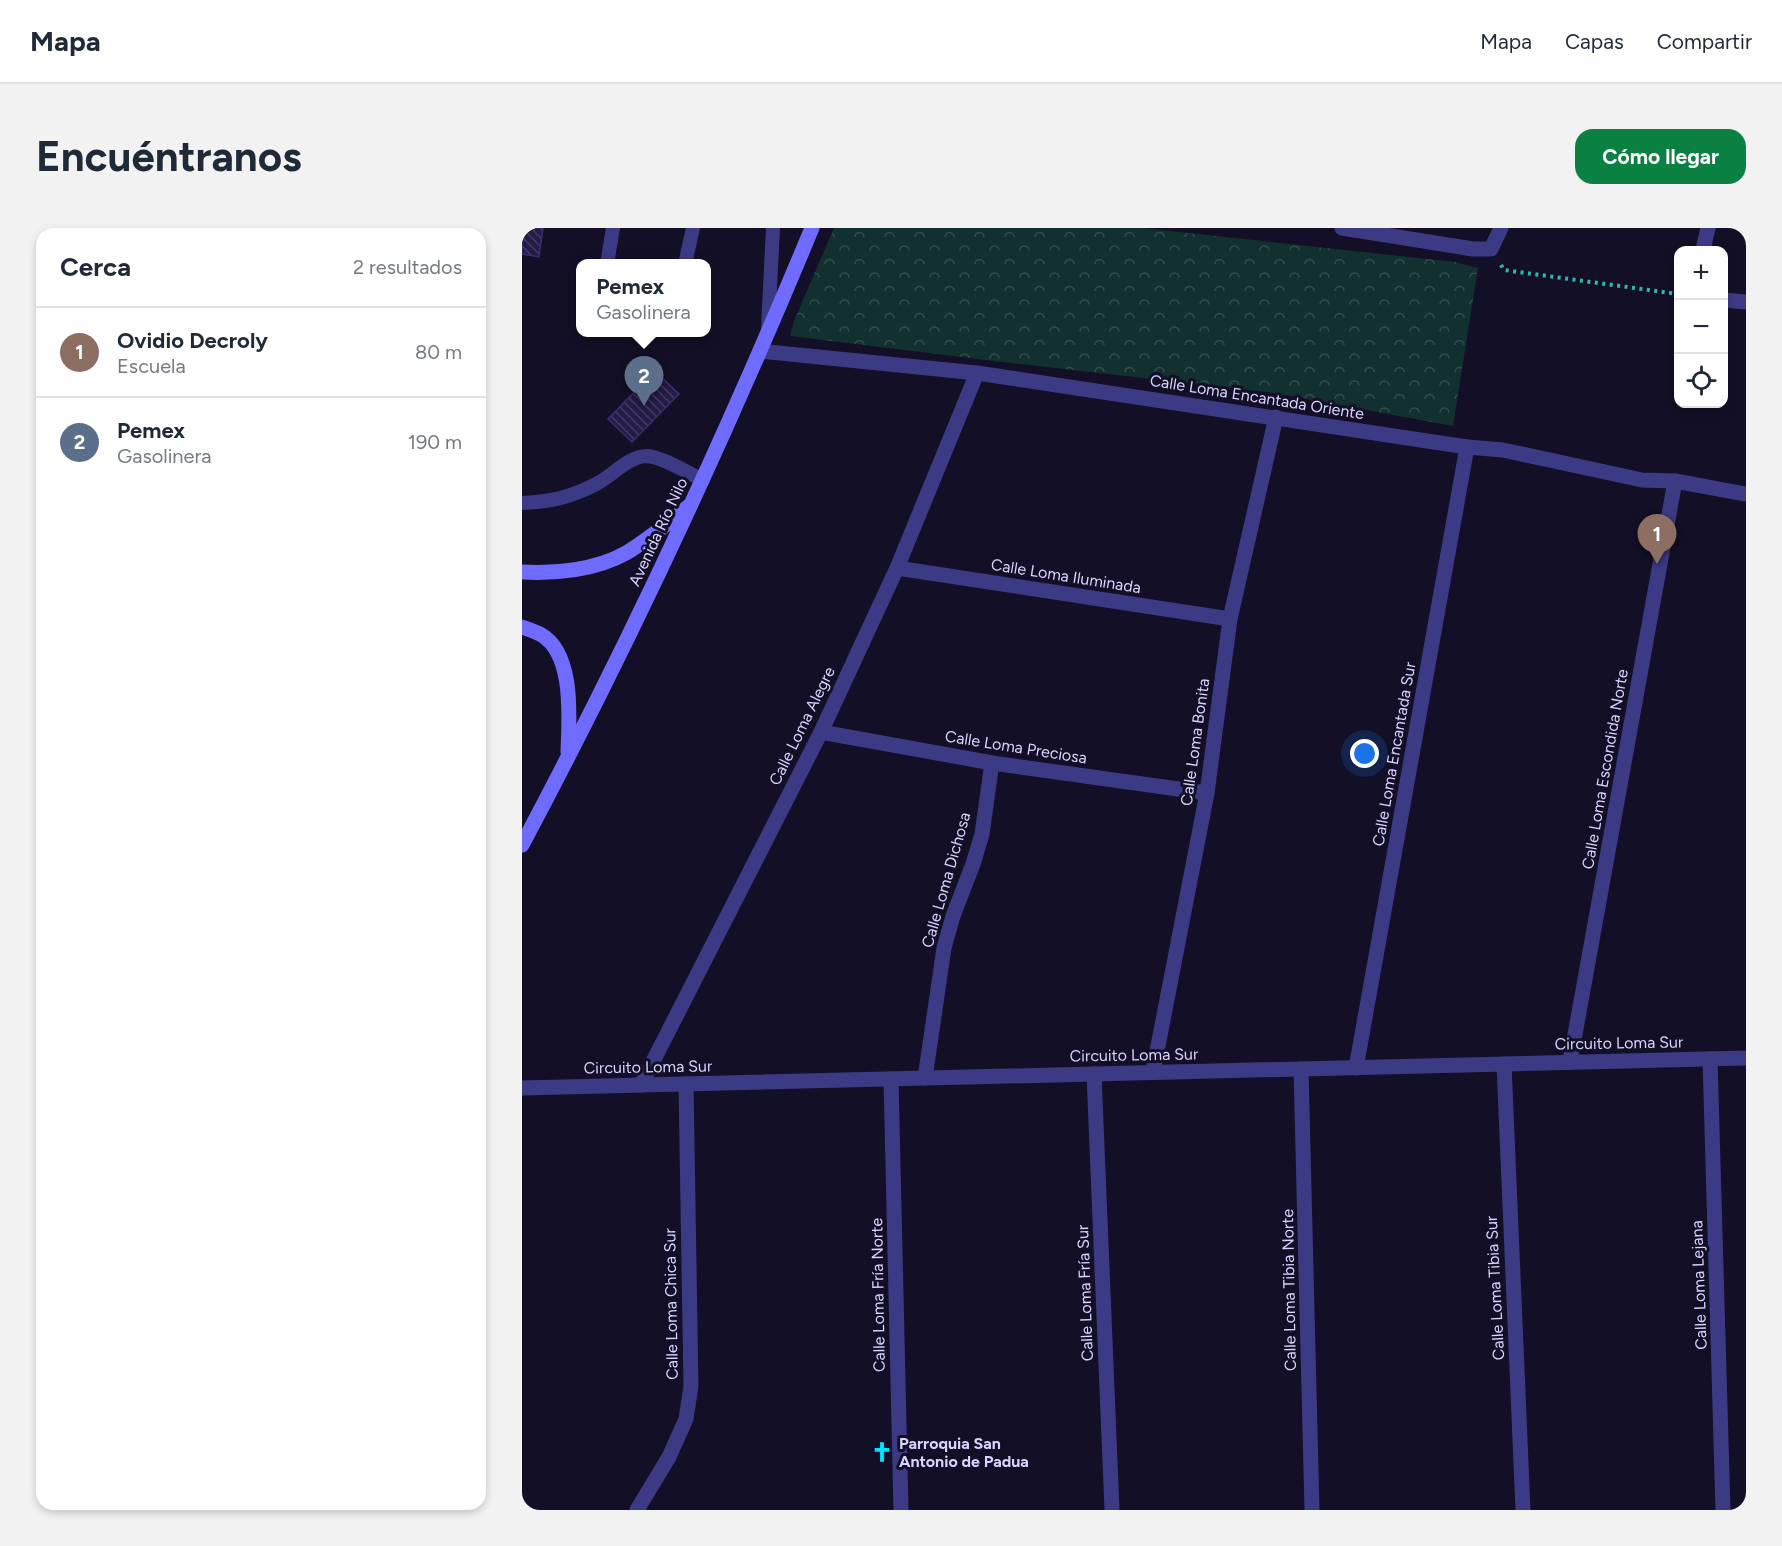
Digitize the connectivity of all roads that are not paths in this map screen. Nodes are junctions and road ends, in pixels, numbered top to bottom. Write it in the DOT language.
graph roads {
  1 [pos="613,228"];
  2 [pos="693,228"];
  3 [pos="773,228"];
  4 [pos="812,228"];
  5 [pos="1342,228"];
  6 [pos="1501,228"];
  7 [pos="1708,228"];
  8 [pos="1704,246"];
  9 [pos="608,259"];
  10 [pos="686,259"];
  11 [pos="1728,300"];
  12 [pos="1746,302"];
  13 [pos="767,336"];
  14 [pos="760,351"];
  15 [pos="977,373"];
  16 [pos="1276,417"];
  17 [pos="1467,447"];
  18 [pos="703,480"];
  19 [pos="1675,481"];
  20 [pos="1746,494"];
  21 [pos="522,503"];
  22 [pos="693,503"];
  23 [pos="897,568"];
  24 [pos="522,572"];
  25 [pos="1230,619"];
  26 [pos="522,627"];
  27 [pos="821,732"];
  28 [pos="568,758"];
  29 [pos="992,763"];
  30 [pos="1207,793"];
  31 [pos="522,845"];
  32 [pos="1746,1058"];
  33 [pos="1710,1059"];
  34 [pos="1570,1062"];
  35 [pos="1504,1064"];
  36 [pos="1356,1068"];
  37 [pos="1301,1069"];
  38 [pos="1153,1072"];
  39 [pos="1094,1074"];
  40 [pos="925,1078"];
  41 [pos="891,1079"];
  42 [pos="686,1084"];
  43 [pos="641,1085"];
  44 [pos="522,1088"];
  45 [pos="637,1510"];
  46 [pos="901,1510"];
  47 [pos="1112,1510"];
  48 [pos="1312,1510"];
  49 [pos="1523,1510"];
  50 [pos="1724,1510"];
  1 -- 9 [label="lane"];
  2 -- 10 [label="lane"];
  3 -- 13 [label="lane"];
  4 -- 13 [label="main road, Avenida Río Nilo"];
  5 -- 6 [label="street"];
  7 -- 8 [label="street"];
  11 -- 12 [label="street"];
  13 -- 14 [label="main road, Avenida Río Nilo"];
  14 -- 15 [label="street, Calle Loma Encantada Oriente"];
  14 -- 18 [label="main road, Avenida Río Nilo"];
  15 -- 16 [label="street, Calle Loma Encantada Oriente"];
  15 -- 23 [label="street, Calle Loma Alegre"];
  16 -- 17 [label="street, Calle Loma Encantada Oriente"];
  16 -- 25 [label="street, Calle Loma Bonita"];
  17 -- 19 [label="street, Calle Loma Encantada Oriente"];
  17 -- 36 [label="street, Calle Loma Encantada Sur"];
  18 -- 21 [label="lane"];
  18 -- 22 [label="main road, Avenida Río Nilo"];
  19 -- 20 [label="street, Calle Loma Encantada Oriente"];
  19 -- 34 [label="street, Calle Loma Escondida Norte"];
  22 -- 24 [label="main road"];
  22 -- 28 [label="main road, Avenida Río Nilo"];
  23 -- 25 [label="street, Calle Loma Iluminada"];
  23 -- 27 [label="street, Calle Loma Alegre"];
  25 -- 30 [label="street, Calle Loma Bonita"];
  26 -- 28 [label="main road"];
  27 -- 29 [label="street, Calle Loma Preciosa"];
  27 -- 43 [label="street, Calle Loma Alegre"];
  28 -- 31 [label="main road, Avenida Río Nilo"];
  29 -- 30 [label="street, Calle Loma Preciosa"];
  29 -- 40 [label="street, Calle Loma Dichosa"];
  30 -- 38 [label="street, Calle Loma Bonita"];
  32 -- 33 [label="street, Circuito Loma Sur"];
  33 -- 34 [label="street, Circuito Loma Sur"];
  33 -- 50 [label="street, Calle Loma Lejana"];
  34 -- 35 [label="street, Circuito Loma Sur"];
  35 -- 36 [label="street, Circuito Loma Sur"];
  35 -- 49 [label="street, Calle Loma Tibia Sur"];
  36 -- 37 [label="street, Circuito Loma Sur"];
  37 -- 38 [label="street, Circuito Loma Sur"];
  37 -- 48 [label="street, Calle Loma Tibia Norte"];
  38 -- 39 [label="street, Circuito Loma Sur"];
  39 -- 40 [label="street, Circuito Loma Sur"];
  39 -- 47 [label="street, Calle Loma Fría Sur"];
  40 -- 41 [label="street, Circuito Loma Sur"];
  41 -- 42 [label="street, Circuito Loma Sur"];
  41 -- 46 [label="street, Calle Loma Fría Norte"];
  42 -- 43 [label="street, Circuito Loma Sur"];
  42 -- 45 [label="street, Calle Loma Chica Sur"];
  43 -- 44 [label="street, Circuito Loma Sur"];
}
